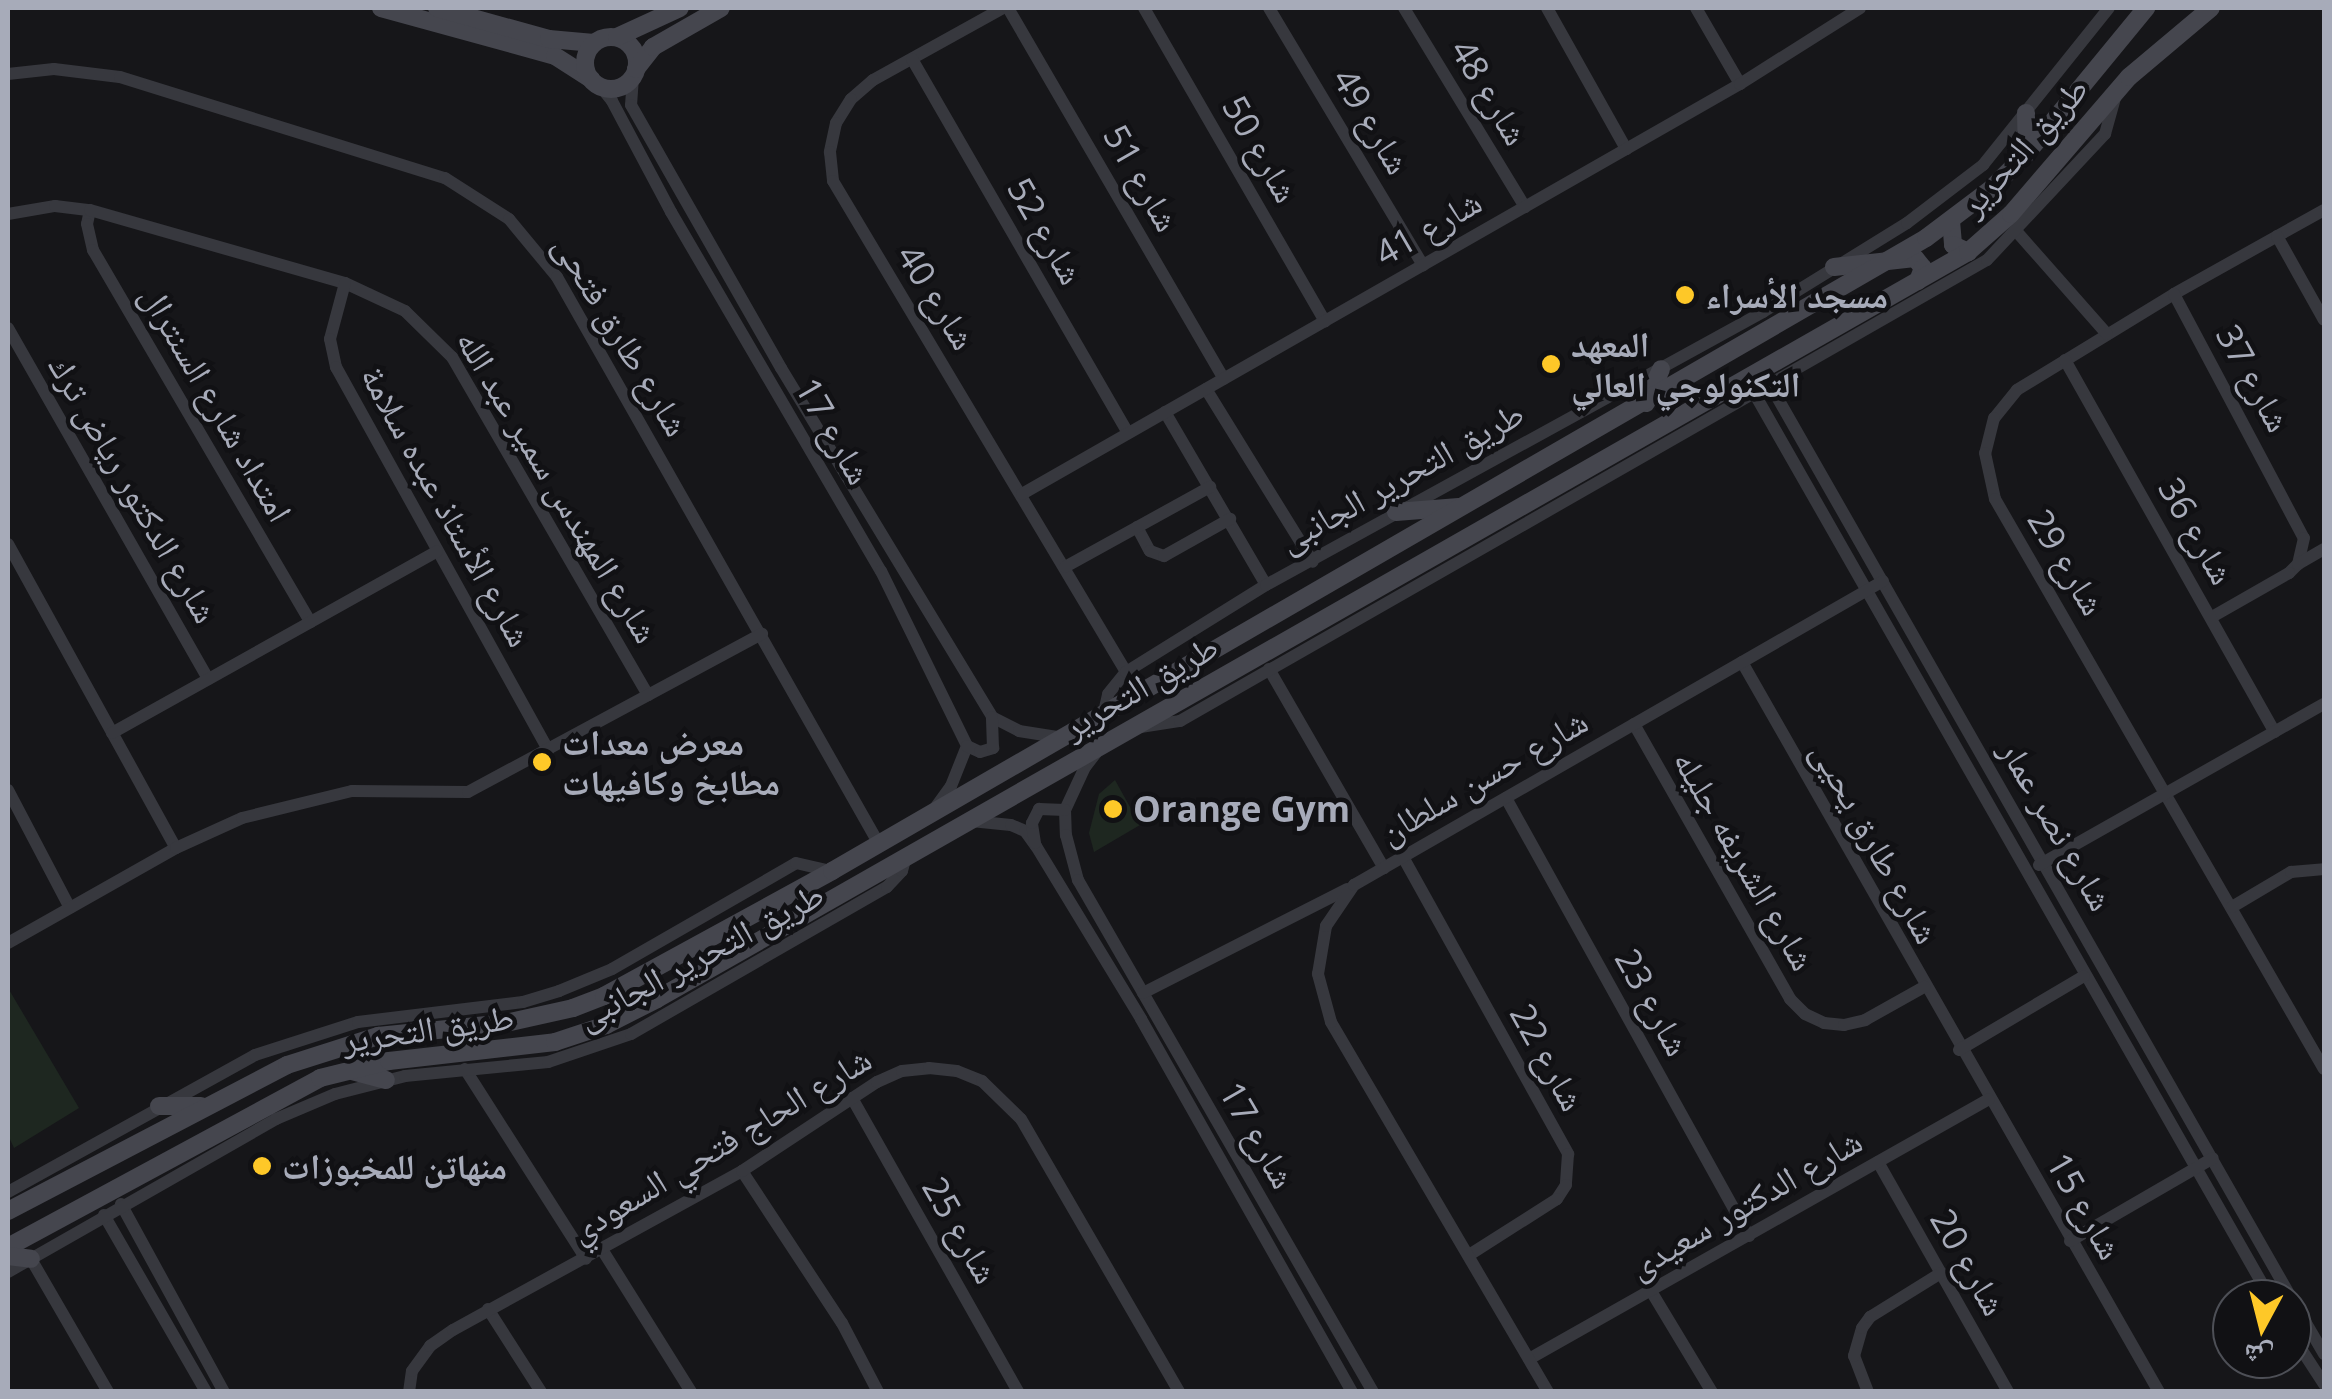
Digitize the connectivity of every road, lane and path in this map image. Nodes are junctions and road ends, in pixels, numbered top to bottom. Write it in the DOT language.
graph roads {
  1 [pos="381,8"];
  2 [pos="437,8"];
  3 [pos="647,8"];
  4 [pos="680,8"];
  5 [pos="721,8"];
  6 [pos="1006,8"];
  7 [pos="1144,8"];
  8 [pos="1269,8"];
  9 [pos="1404,8"];
  10 [pos="1546,8"];
  11 [pos="1696,8"];
  12 [pos="2109,8"];
  13 [pos="2146,8"];
  14 [pos="2211,8"];
  15 [pos="1855,9"];
  16 [pos="643,28"];
  17 [pos="618,38"];
  18 [pos="594,42"];
  19 [pos="912,59"];
  20 [pos="635,73"];
  21 [pos="8,74"];
  22 [pos="595,83"];
  23 [pos="1740,84"];
  24 [pos="2118,90"];
  25 [pos="2026,114"];
  26 [pos="1626,149"];
  27 [pos="2027,153"];
  28 [pos="1524,207"];
  29 [pos="90,210"];
  30 [pos="2324,210"];
  31 [pos="8,214"];
  32 [pos="1950,221"];
  33 [pos="2017,232"];
  34 [pos="2278,236"];
  35 [pos="1968,252"];
  36 [pos="1895,257"];
  37 [pos="1423,265"];
  38 [pos="1834,267"];
  39 [pos="1918,281"];
  40 [pos="346,283"];
  41 [pos="2174,294"];
  42 [pos="1325,320"];
  43 [pos="2324,320"];
  44 [pos="8,328"];
  45 [pos="2107,334"];
  46 [pos="1839,335"];
  47 [pos="2065,360"];
  48 [pos="1661,369"];
  49 [pos="1224,378"];
  50 [pos="1768,382"];
  51 [pos="1206,388"];
  52 [pos="1754,392"];
  53 [pos="1646,403"];
  54 [pos="1165,412"];
  55 [pos="1688,430"];
  56 [pos="1654,431"];
  57 [pos="1128,433"];
  58 [pos="1210,486"];
  59 [pos="1022,494"];
  60 [pos="1464,507"];
  61 [pos="1396,512"];
  62 [pos="1230,519"];
  63 [pos="1136,527"];
  64 [pos="8,544"];
  65 [pos="2324,549"];
  66 [pos="437,551"];
  67 [pos="1444,551"];
  68 [pos="1313,562"];
  69 [pos="2298,564"];
  70 [pos="1065,566"];
  71 [pos="1426,578"];
  72 [pos="1883,581"];
  73 [pos="1266,585"];
  74 [pos="1866,591"];
  75 [pos="1283,610"];
  76 [pos="2212,616"];
  77 [pos="310,622"];
  78 [pos="1304,630"];
  79 [pos="762,634"];
  80 [pos="1240,635"];
  81 [pos="1264,662"];
  82 [pos="1742,662"];
  83 [pos="1126,672"];
  84 [pos="208,679"];
  85 [pos="648,695"];
  86 [pos="2324,704"];
  87 [pos="1104,712"];
  88 [pos="992,717"];
  89 [pos="1634,724"];
  90 [pos="2275,732"];
  91 [pos="112,733"];
  92 [pos="1063,738"];
  93 [pos="1105,744"];
  94 [pos="967,746"];
  95 [pos="548,750"];
  96 [pos="8,790"];
  97 [pos="2168,793"];
  98 [pos="1506,798"];
  99 [pos="1066,810"];
  100 [pos="932,813"];
  101 [pos="968,821"];
  102 [pos="879,844"];
  103 [pos="1036,846"];
  104 [pos="176,848"];
  105 [pos="906,856"];
  106 [pos="1403,857"];
  107 [pos="2044,863"];
  108 [pos="1384,868"];
  109 [pos="2324,869"];
  110 [pos="832,872"];
  111 [pos="2026,873"];
  112 [pos="1354,885"];
  113 [pos="2232,907"];
  114 [pos="70,908"];
  115 [pos="765,910"];
  116 [pos="778,928"];
  117 [pos="728,930"];
  118 [pos="8,943"];
  119 [pos="736,953"];
  120 [pos="2084,976"];
  121 [pos="1924,987"];
  122 [pos="1142,994"];
  123 [pos="1960,1050"];
  124 [pos="465,1069"];
  125 [pos="2324,1069"];
  126 [pos="347,1070"];
  127 [pos="386,1080"];
  128 [pos="852,1098"];
  129 [pos="1989,1099"];
  130 [pos="159,1106"];
  131 [pos="206,1106"];
  132 [pos="188,1147"];
  133 [pos="2214,1158"];
  134 [pos="1878,1162"];
  135 [pos="2196,1168"];
  136 [pos="742,1170"];
  137 [pos="178,1173"];
  138 [pos="8,1192"];
  139 [pos="121,1204"];
  140 [pos="8,1212"];
  141 [pos="104,1215"];
  142 [pos="1748,1236"];
  143 [pos="2070,1241"];
  144 [pos="8,1248"];
  145 [pos="604,1250"];
  146 [pos="1470,1255"];
  147 [pos="8,1256"];
  148 [pos="32,1259"];
  149 [pos="586,1259"];
  150 [pos="8,1272"];
  151 [pos="1941,1273"];
  152 [pos="2260,1279"];
  153 [pos="2281,1279"];
  154 [pos="1651,1291"];
  155 [pos="488,1309"];
  156 [pos="1530,1359"];
  157 [pos="108,1392"];
  158 [pos="206,1392"];
  159 [pos="224,1392"];
  160 [pos="409,1392"];
  161 [pos="540,1392"];
  162 [pos="691,1392"];
  163 [pos="878,1392"];
  164 [pos="1018,1392"];
  165 [pos="1178,1392"];
  166 [pos="1352,1392"];
  167 [pos="1372,1392"];
  168 [pos="1548,1392"];
  169 [pos="1712,1392"];
  170 [pos="1868,1392"];
  171 [pos="2008,1392"];
  172 [pos="2159,1392"];
  1 -- 22 [label="street"];
  2 -- 18 [label="street"];
  3 -- 16 [label="street"];
  4 -- 16 [label="street"];
  5 -- 20 [label="street"];
  6 -- 19 [label="street, شارع 40"];
  6 -- 49 [label="street, شارع 51"];
  7 -- 42 [label="street, شارع 50"];
  8 -- 37 [label="street, شارع 49"];
  9 -- 28 [label="street, شارع 48"];
  10 -- 26 [label="street"];
  11 -- 23 [label="street"];
  12 -- 25 [label="street, طريق التحرير الجانبى"];
  13 -- 27 [label="street, طريق التحرير"];
  14 -- 24 [label="street, طريق التحرير"];
  15 -- 23 [label="street, شارع 41"];
  16 -- 17 [label="street"];
  17 -- 18 [label="street"];
  17 -- 20 [label="street"];
  18 -- 22 [label="street"];
  19 -- 57 [label="street, شارع 52"];
  19 -- 59 [label="street, شارع 40"];
  20 -- 22 [label="street"];
  20 -- 88 [label="street, شارع 17"];
  21 -- 79 [label="street, شارع طارق فتحى"];
  22 -- 94 [label="street, شارع 17"];
  23 -- 26 [label="street, شارع 41"];
  24 -- 33 [label="street"];
  24 -- 35 [label="street, طريق التحرير"];
  25 -- 27 [label="street"];
  25 -- 38 [label="street, طريق التحرير الجانبى"];
  26 -- 28 [label="street, شارع 41"];
  27 -- 32 [label="street, طريق التحرير"];
  28 -- 37 [label="street, شارع 41"];
  29 -- 31 [label="street, شارع المهندس سمير عبد الله"];
  29 -- 40 [label="street, شارع المهندس سمير عبد الله"];
  29 -- 77 [label="street, امتداد شارع السنترال"];
  30 -- 34 [label="street, شارع 29"];
  32 -- 35 [label="street"];
  32 -- 36 [label="street, طريق التحرير"];
  33 -- 45 [label="street"];
  33 -- 46 [label="street"];
  34 -- 41 [label="street, شارع 29"];
  34 -- 43 [label="street"];
  35 -- 39 [label="street, طريق التحرير"];
  36 -- 38 [label="street"];
  36 -- 39 [label="street"];
  36 -- 53 [label="street, طريق التحرير"];
  37 -- 42 [label="street, شارع 41"];
  38 -- 48 [label="street, طريق التحرير الجانبى"];
  39 -- 46 [label="street, طريق التحرير"];
  40 -- 66 [label="street, شارع الأستاذ عبده سلامة"];
  40 -- 85 [label="street, شارع المهندس سمير عبد الله"];
  41 -- 45 [label="street, شارع 29"];
  41 -- 69 [label="street, شارع 37"];
  42 -- 49 [label="street, شارع 41"];
  44 -- 84 [label="street, شارع الدكتور رياض ترك"];
  45 -- 47 [label="street, شارع 29"];
  46 -- 50 [label="street"];
  46 -- 56 [label="street, طريق التحرير"];
  47 -- 76 [label="street, شارع 36"];
  47 -- 97 [label="street, شارع 29"];
  48 -- 53 [label="street"];
  48 -- 61 [label="street, طريق التحرير الجانبى"];
  49 -- 51 [label="street, شارع 41"];
  50 -- 52 [label="street"];
  50 -- 72 [label="street, شارع نصر عمار"];
  51 -- 54 [label="street, شارع 41"];
  51 -- 68 [label="street"];
  52 -- 55 [label="street"];
  52 -- 74 [label="street, شارع نصر عمار"];
  53 -- 60 [label="street, طريق التحرير"];
  54 -- 57 [label="street, شارع 41"];
  54 -- 58 [label="street"];
  55 -- 56 [label="street"];
  55 -- 71 [label="street"];
  56 -- 67 [label="street, طريق التحرير"];
  57 -- 59 [label="street, شارع 41"];
  58 -- 62 [label="street"];
  58 -- 63 [label="street"];
  59 -- 70 [label="street, شارع 40"];
  60 -- 61 [label="street"];
  60 -- 75 [label="street, طريق التحرير"];
  61 -- 68 [label="street, طريق التحرير الجانبى"];
  62 -- 63 [label="street"];
  62 -- 73 [label="street"];
  63 -- 70 [label="street"];
  64 -- 91 [label="street"];
  65 -- 69 [label="street"];
  66 -- 77 [label="street"];
  66 -- 95 [label="street, شارع الأستاذ عبده سلامة"];
  67 -- 71 [label="street"];
  67 -- 78 [label="street, طريق التحرير"];
  68 -- 73 [label="street, طريق التحرير الجانبى"];
  69 -- 76 [label="street"];
  70 -- 83 [label="street, شارع 40"];
  71 -- 81 [label="street"];
  72 -- 74 [label="street, شارع حسن سلطان"];
  72 -- 107 [label="street, شارع نصر عمار"];
  73 -- 83 [label="street, طريق التحرير الجانبى"];
  74 -- 82 [label="street, شارع حسن سلطان"];
  74 -- 111 [label="street, شارع نصر عمار"];
  75 -- 78 [label="street"];
  75 -- 80 [label="street, طريق التحرير"];
  76 -- 90 [label="street, شارع 36"];
  77 -- 84 [label="street"];
  78 -- 81 [label="street, طريق التحرير"];
  79 -- 85 [label="street"];
  79 -- 102 [label="street, شارع طارق فتحى"];
  80 -- 81 [label="street"];
  80 -- 87 [label="street, طريق التحرير"];
  81 -- 93 [label="street, طريق التحرير"];
  81 -- 108 [label="street"];
  82 -- 89 [label="street, شارع حسن سلطان"];
  82 -- 121 [label="street, شارع طارق يحيى"];
  83 -- 87 [label="street, طريق التحرير الجانبى"];
  84 -- 91 [label="street"];
  85 -- 95 [label="street"];
  86 -- 90 [label="street"];
  87 -- 92 [label="street, طريق التحرير"];
  88 -- 92 [label="street"];
  88 -- 94 [label="street"];
  89 -- 98 [label="street, شارع حسن سلطان"];
  89 -- 121 [label="street, شارع الشريفه جليله"];
  90 -- 97 [label="street"];
  91 -- 104 [label="street"];
  92 -- 100 [label="street, طريق التحرير"];
  93 -- 99 [label="street"];
  93 -- 101 [label="street, طريق التحرير"];
  94 -- 100 [label="street"];
  95 -- 104 [label="street"];
  96 -- 114 [label="street"];
  97 -- 107 [label="street"];
  97 -- 113 [label="street, شارع 29"];
  98 -- 106 [label="street, شارع حسن سلطان"];
  98 -- 142 [label="street, شارع 23"];
  99 -- 103 [label="street"];
  99 -- 122 [label="street, شارع 17"];
  100 -- 102 [label="street, طريق التحرير"];
  101 -- 103 [label="street"];
  101 -- 105 [label="street, طريق التحرير"];
  102 -- 110 [label="street, طريق التحرير"];
  103 -- 166 [label="street, شارع 17"];
  104 -- 114 [label="street"];
  105 -- 116 [label="street, طريق التحرير"];
  105 -- 124 [label="street, طريق التحرير الجانبى"];
  106 -- 108 [label="street, شارع حسن سلطان"];
  106 -- 146 [label="street, شارع 22"];
  107 -- 111 [label="street"];
  107 -- 133 [label="street, شارع نصر عمار"];
  108 -- 112 [label="street, شارع حسن سلطان"];
  109 -- 113 [label="street"];
  110 -- 115 [label="street, طريق التحرير"];
  110 -- 130 [label="street, طريق التحرير الجانبى"];
  111 -- 120 [label="street, شارع نصر عمار"];
  112 -- 122 [label="street"];
  112 -- 146 [label="street, شارع حسن سلطان"];
  113 -- 125 [label="street, شارع 29"];
  114 -- 118 [label="street"];
  115 -- 116 [label="street"];
  115 -- 117 [label="street, طريق التحرير"];
  116 -- 119 [label="street, طريق التحرير"];
  117 -- 119 [label="street"];
  117 -- 131 [label="street, طريق التحرير"];
  119 -- 126 [label="street, طريق التحرير"];
  120 -- 123 [label="street"];
  120 -- 135 [label="street, شارع نصر عمار"];
  121 -- 123 [label="street, شارع طارق يحيى"];
  122 -- 167 [label="street, شارع 17"];
  123 -- 129 [label="street, شارع 15"];
  124 -- 127 [label="street, طريق التحرير الجانبى"];
  124 -- 149 [label="street"];
  126 -- 127 [label="street"];
  126 -- 132 [label="street, طريق التحرير"];
  127 -- 137 [label="street, طريق التحرير الجانبى"];
  128 -- 136 [label="street, شارع الحاج فتحي السعودي"];
  128 -- 164 [label="street, شارع 25"];
  128 -- 165 [label="street, شارع الحاج فتحي السعودي"];
  129 -- 134 [label="street, شارع الدكتور سعيدى"];
  129 -- 143 [label="street, شارع 15"];
  130 -- 131 [label="street"];
  130 -- 138 [label="street, طريق التحرير الجانبى"];
  131 -- 140 [label="street, طريق التحرير"];
  132 -- 137 [label="street"];
  132 -- 144 [label="street, طريق التحرير"];
  133 -- 135 [label="street"];
  133 -- 153 [label="street, شارع نصر عمار"];
  134 -- 142 [label="street, شارع الدكتور سعيدى"];
  134 -- 151 [label="street, شارع 20"];
  135 -- 143 [label="street"];
  135 -- 152 [label="street, شارع نصر عمار"];
  136 -- 145 [label="street, شارع الحاج فتحي السعودي"];
  136 -- 163 [label="street"];
  137 -- 139 [label="street, طريق التحرير الجانبى"];
  139 -- 141 [label="street, طريق التحرير الجانبى"];
  139 -- 159 [label="street"];
  141 -- 148 [label="street, طريق التحرير الجانبى"];
  141 -- 158 [label="street"];
  142 -- 154 [label="street, شارع الدكتور سعيدى"];
  143 -- 172 [label="street, شارع 15"];
  145 -- 149 [label="street, شارع الحاج فتحي السعودي"];
  145 -- 162 [label="street"];
  146 -- 156 [label="street, شارع حسن سلطان"];
  147 -- 148 [label="street"];
  148 -- 150 [label="street, طريق التحرير الجانبى"];
  148 -- 157 [label="street"];
  149 -- 155 [label="street, شارع الحاج فتحي السعودي"];
  151 -- 170 [label="street"];
  151 -- 171 [label="street, شارع 20"];
  154 -- 156 [label="street, شارع الدكتور سعيدى"];
  154 -- 169 [label="street"];
  155 -- 160 [label="street, شارع الحاج فتحي السعودي"];
  155 -- 161 [label="street"];
  156 -- 168 [label="street, شارع حسن سلطان"];
}
